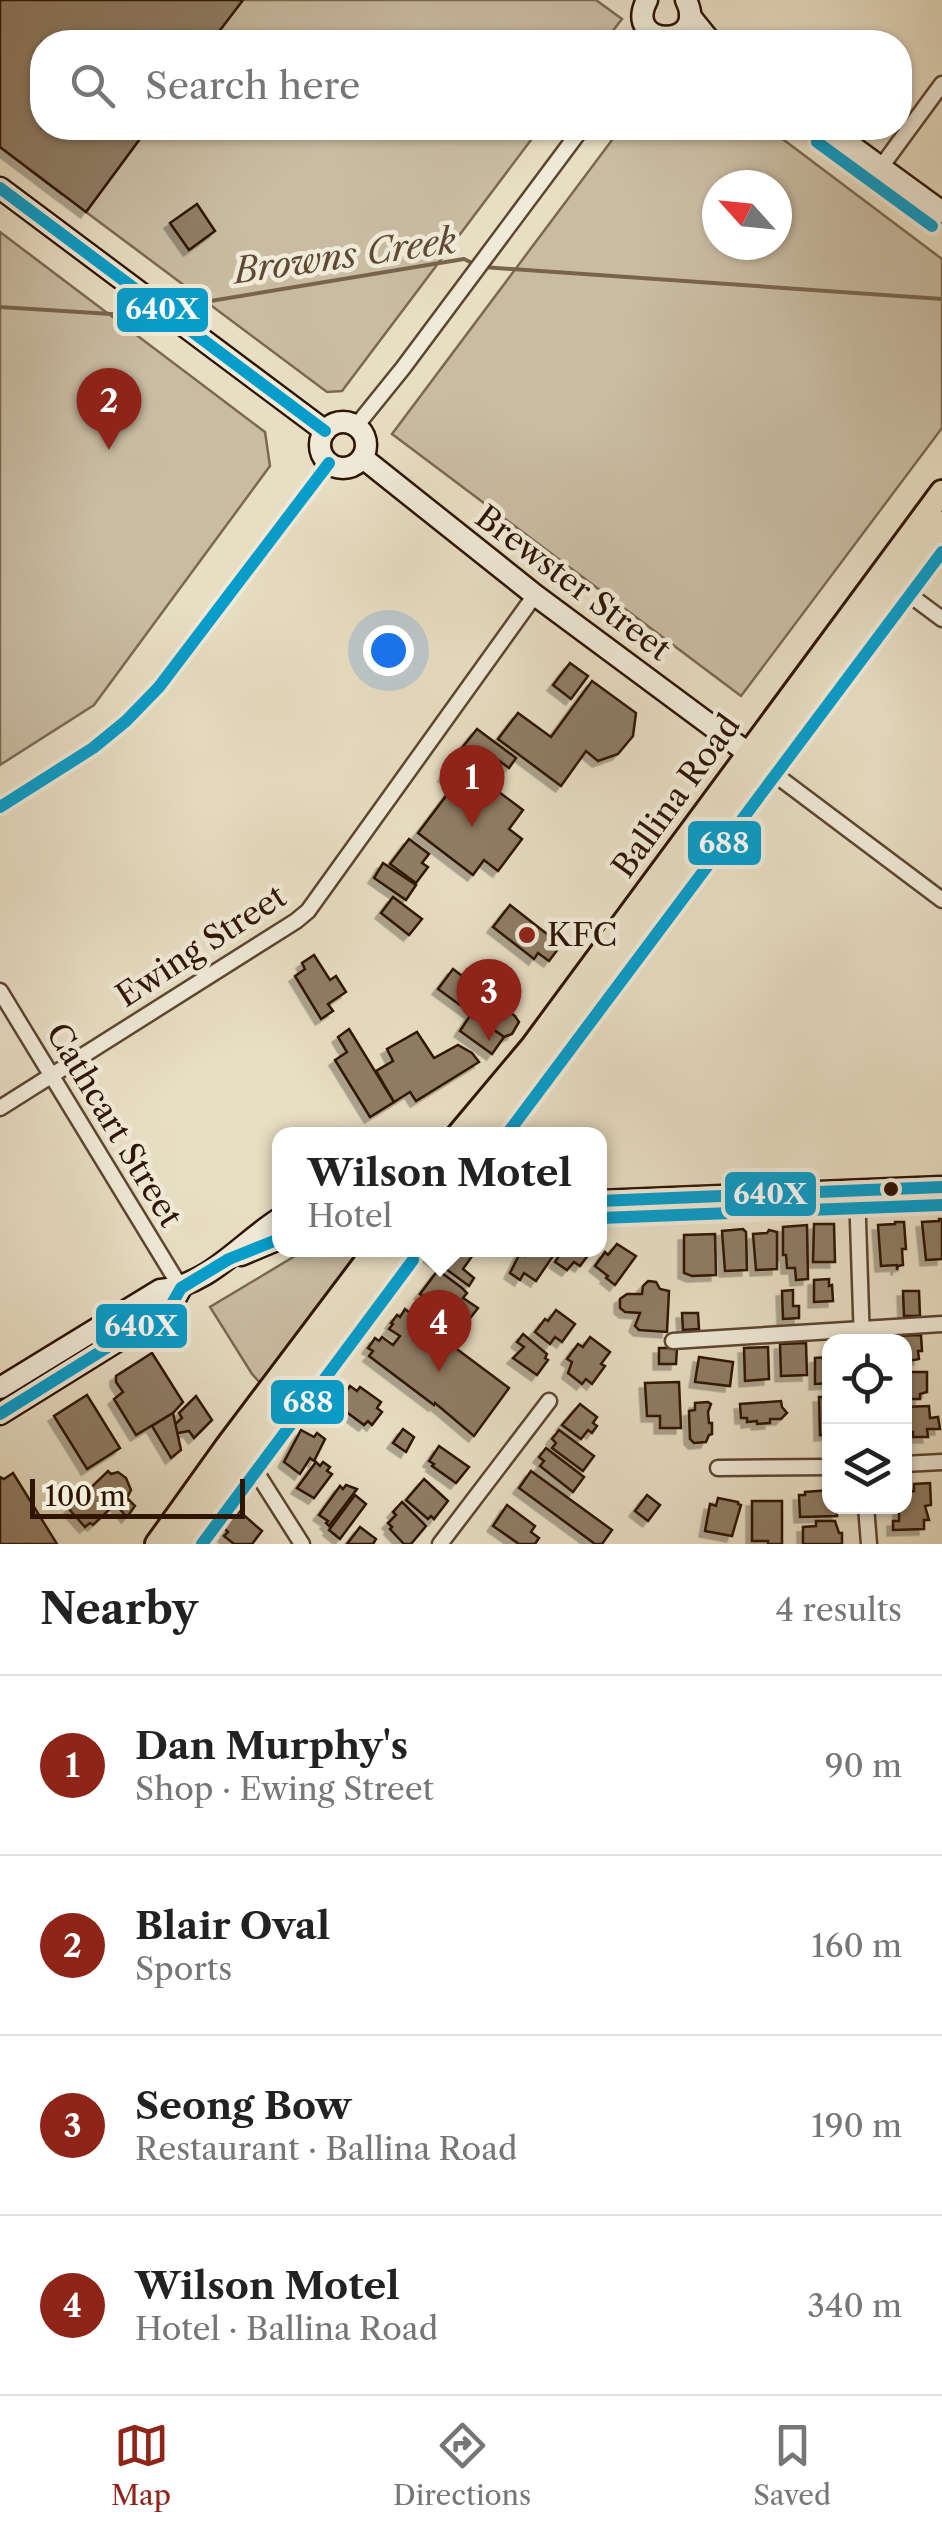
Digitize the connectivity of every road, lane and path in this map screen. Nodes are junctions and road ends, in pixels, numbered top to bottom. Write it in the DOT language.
graph roads {
  1 [pos="664,17"];
  2 [pos="687,30"];
  3 [pos="942,84"];
  4 [pos="912,125"];
  5 [pos="573,140"];
  6 [pos="844,140"];
  7 [pos="901,140"];
  8 [pos="881,167"];
  9 [pos="0,188"];
  10 [pos="942,212"];
  11 [pos="357,425"];
  12 [pos="324,430"];
  13 [pos="363,458"];
  14 [pos="329,463"];
  15 [pos="942,492"];
  16 [pos="942,523"];
  17 [pos="895,584"];
  18 [pos="535,595"];
  19 [pos="942,619"];
  20 [pos="755,758"];
  21 [pos="0,807"];
  22 [pos="942,900"];
  23 [pos="0,991"];
  24 [pos="53,1076"];
  25 [pos="0,1108"];
  26 [pos="465,1127"];
  27 [pos="491,1127"];
  28 [pos="942,1186"];
  29 [pos="857,1191"];
  30 [pos="607,1201"];
  31 [pos="272,1225"];
  32 [pos="272,1243"];
  33 [pos="370,1257"];
  34 [pos="394,1257"];
  35 [pos="229,1259"];
  36 [pos="181,1288"];
  37 [pos="942,1324"];
  38 [pos="862,1334"];
  39 [pos="869,1334"];
  40 [pos="822,1336"];
  41 [pos="673,1341"];
  42 [pos="0,1388"];
  43 [pos="549,1402"];
  44 [pos="0,1414"];
  45 [pos="246,1456"];
  46 [pos="942,1462"];
  47 [pos="912,1464"];
  48 [pos="822,1467"];
  49 [pos="718,1468"];
  50 [pos="867,1514"];
  51 [pos="157,1544"];
  52 [pos="180,1544"];
  53 [pos="302,1544"];
  54 [pos="440,1544"];
  55 [pos="869,1544"];
  1 -- 2 [label="street"];
  3 -- 4 [label="street"];
  5 -- 11 [label="street"];
  6 -- 8 [label="street"];
  7 -- 8 [label="street"];
  8 -- 10 [label="street"];
  9 -- 12 [label="street"];
  11 -- 12 [label="street"];
  11 -- 13 [label="street"];
  12 -- 14 [label="street"];
  13 -- 14 [label="street"];
  13 -- 18 [label="street, Brewster Street"];
  14 -- 21 [label="street"];
  15 -- 20 [label="main road, Ballina Road"];
  16 -- 17 [label="main road, Ballina Road"];
  17 -- 19 [label="street"];
  17 -- 20 [label="main road, Ballina Road"];
  18 -- 20 [label="street, Brewster Street"];
  18 -- 24 [label="street, Ewing Street"];
  20 -- 22 [label="street, Brewster Street"];
  20 -- 26 [label="main road, Ballina Road"];
  20 -- 27 [label="main road, Ballina Road"];
  23 -- 24 [label="street, Cathcart Street"];
  24 -- 25 [label="street, Ewing Street"];
  24 -- 36 [label="street, Cathcart Street"];
  28 -- 29 [label="street"];
  29 -- 30 [label="street"];
  29 -- 38 [label="street"];
  31 -- 35 [label="street"];
  32 -- 35 [label="street"];
  33 -- 51 [label="main road"];
  34 -- 45 [label="main road"];
  35 -- 36 [label="street"];
  36 -- 42 [label="street"];
  36 -- 44 [label="street"];
  37 -- 39 [label="street"];
  40 -- 41 [label="street"];
  43 -- 54 [label="street"];
  45 -- 52 [label="main road"];
  45 -- 53 [label="street"];
  46 -- 47 [label="street"];
  48 -- 49 [label="street"];
  50 -- 55 [label="street"];
}
